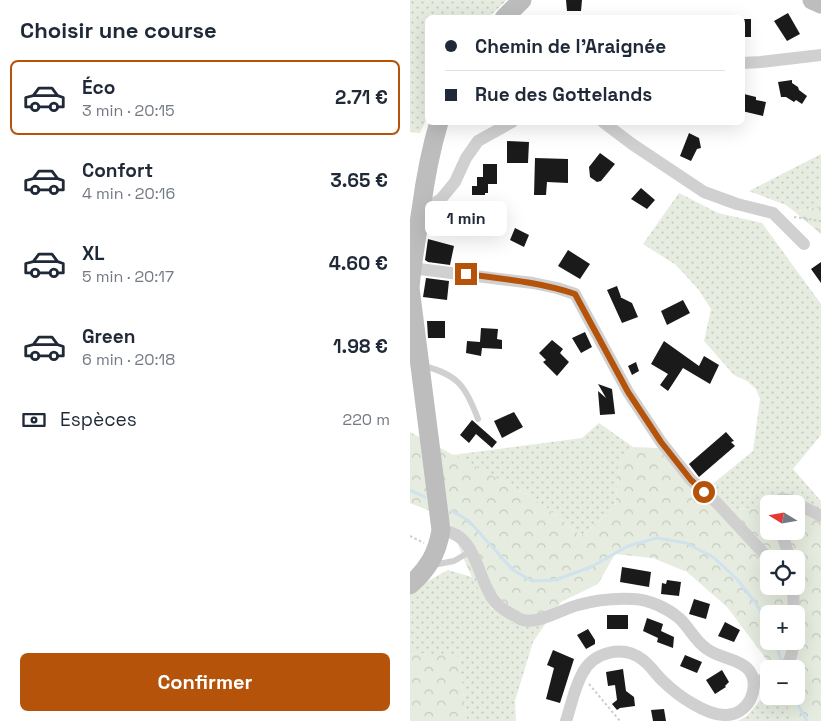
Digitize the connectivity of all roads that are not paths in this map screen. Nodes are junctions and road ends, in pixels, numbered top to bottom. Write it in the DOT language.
graph roads {
  1 [pos="521,0"];
  2 [pos="507,15"];
  3 [pos="821,55"];
  4 [pos="745,62"];
  5 [pos="438,125"];
  6 [pos="507,125"];
  7 [pos="607,125"];
  8 [pos="421,212"];
  9 [pos="804,244"];
  10 [pos="412,268"];
  11 [pos="421,366"];
  12 [pos="478,419"];
  13 [pos="805,508"];
  14 [pos="821,516"];
  15 [pos="441,530"];
  16 [pos="761,550"];
  17 [pos="471,551"];
  18 [pos="429,566"];
  19 [pos="410,585"];
  20 [pos="760,680"];
  21 [pos="754,683"];
  22 [pos="714,718"];
  23 [pos="566,721"];
  1 -- 2 [label="main road"];
  3 -- 4 [label="street"];
  5 -- 8 [label="main road"];
  6 -- 8 [label="street"];
  7 -- 9 [label="street"];
  8 -- 10 [label="main road"];
  10 -- 11 [label="main road"];
  10 -- 16 [label="street"];
  11 -- 12 [label="lane"];
  11 -- 15 [label="main road"];
  13 -- 14 [label="street"];
  15 -- 17 [label="street"];
  15 -- 18 [label="main road"];
  17 -- 18 [label="lane"];
  17 -- 21 [label="street"];
  18 -- 19 [label="main road"];
  20 -- 21 [label="street"];
  21 -- 22 [label="street"];
  22 -- 23 [label="street"];
}
